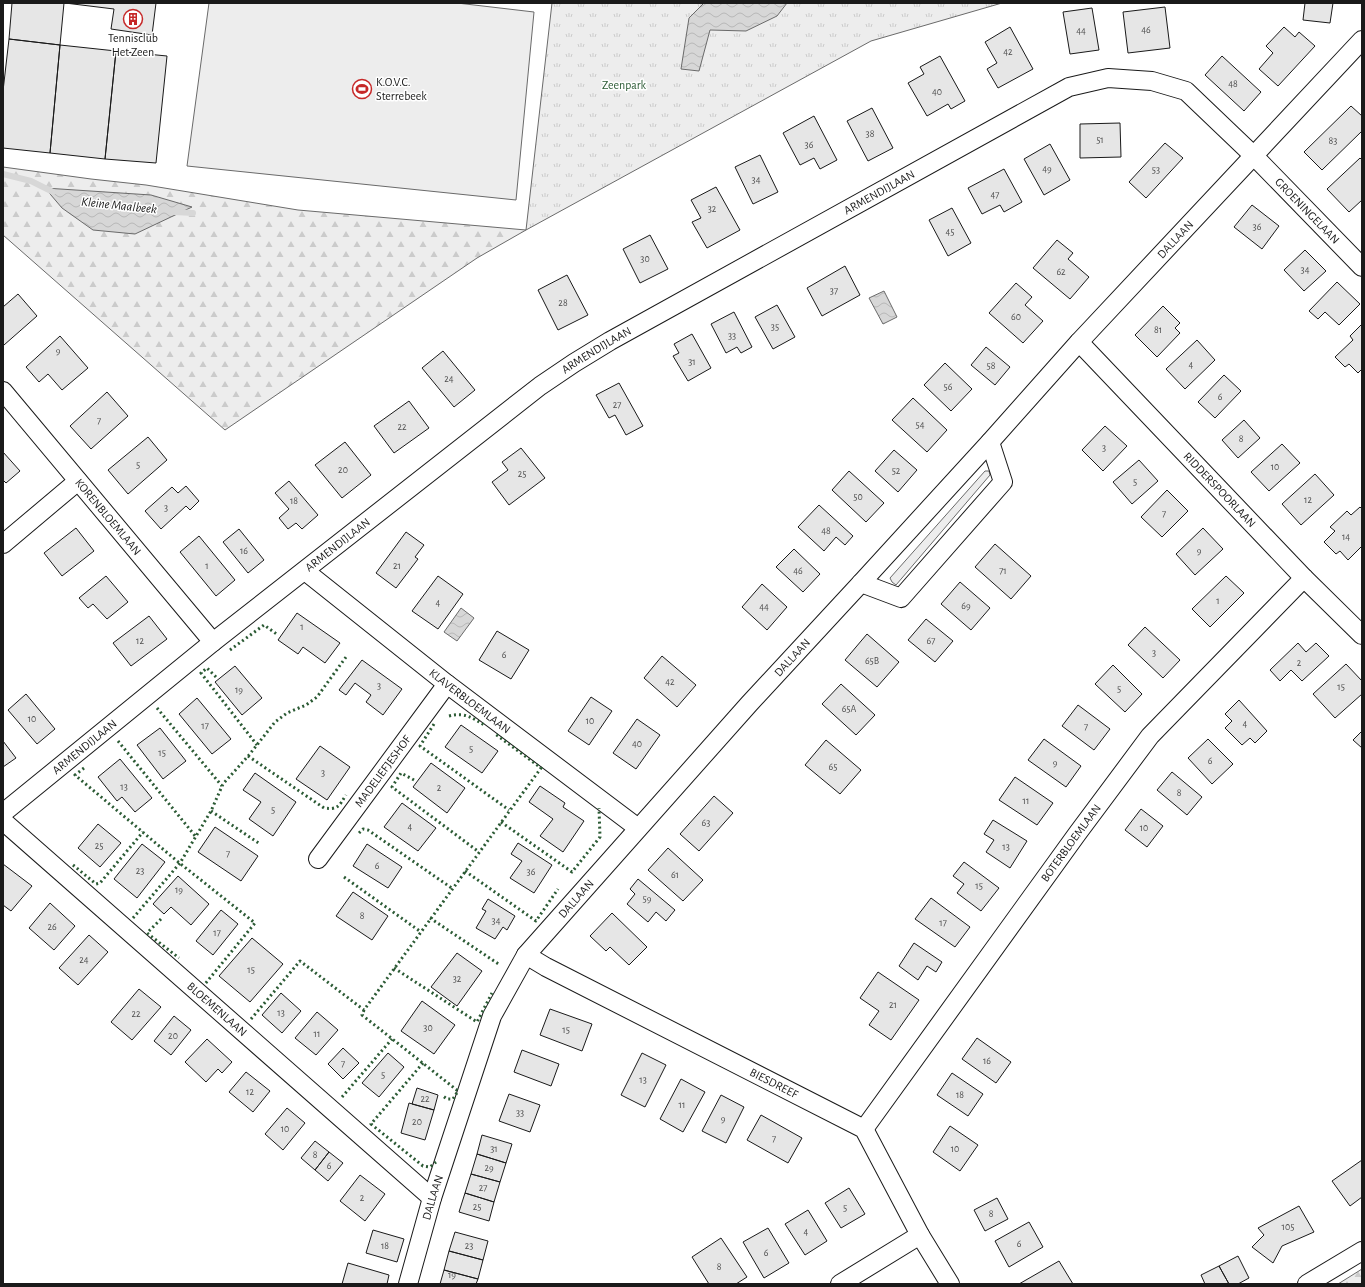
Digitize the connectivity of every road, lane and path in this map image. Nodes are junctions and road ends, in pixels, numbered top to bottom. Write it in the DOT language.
graph roads {
  1 [pos="1362,40"];
  2 [pos="1253,155"];
  3 [pos="1362,267"];
  4 [pos="1079,342"];
  5 [pos="3,391"];
  6 [pos="990,442"];
  7 [pos="78,481"];
  8 [pos="3,544"];
  9 [pos="305,571"];
  10 [pos="1304,578"];
  11 [pos="861,583"];
  12 [pos="1362,635"];
  13 [pos="213,642"];
  14 [pos="446,684"];
  15 [pos="3,813"];
  16 [pos="3,821"];
  17 [pos="638,828"];
  18 [pos="318,859"];
  19 [pos="526,955"];
  20 [pos="864,1129"];
  21 [pos="432,1198"];
  22 [pos="920,1235"];
  23 [pos="1362,1251"];
  24 [pos="408,1284"];
  25 [pos="840,1284"];
  26 [pos="950,1284"];
  27 [pos="1307,1284"];
  1 -- 2 [label="street, DALLAAN"];
  2 -- 3 [label="street, GROENINGELAAN"];
  2 -- 4 [label="street, DALLAAN"];
  2 -- 9 [label="street, ARMENDIJLAAN"];
  4 -- 6 [label="street, DALLAAN"];
  4 -- 10 [label="street, RIDDERSPOORLAAN"];
  5 -- 7 [label="street, KORENBLOEMLAAN"];
  6 -- 11 [label="street, DALLAAN"];
  6 -- 11 [label="street"];
  7 -- 8 [label="street"];
  7 -- 13 [label="street, KORENBLOEMLAAN"];
  9 -- 13 [label="street, ARMENDIJLAAN"];
  9 -- 14 [label="street, KLAVERBLOEMLAAN"];
  10 -- 12 [label="street, RIDDERSPOORLAAN"];
  10 -- 20 [label="street, BOTERBLOEMLAAN"];
  11 -- 17 [label="street, DALLAAN"];
  13 -- 15 [label="street, ARMENDIJLAAN"];
  14 -- 17 [label="street, KLAVERBLOEMLAAN"];
  14 -- 18 [label="street, MADELIEFJESHOF"];
  16 -- 21 [label="street, BLOEMENLAAN"];
  17 -- 19 [label="street, DALLAAN"];
  19 -- 20 [label="street, BIESDREEF"];
  19 -- 21 [label="street, DALLAAN"];
  20 -- 22 [label="street"];
  21 -- 24 [label="street, DALLAAN"];
  22 -- 25 [label="street"];
  22 -- 26 [label="street"];
  23 -- 27 [label="street"];
}
